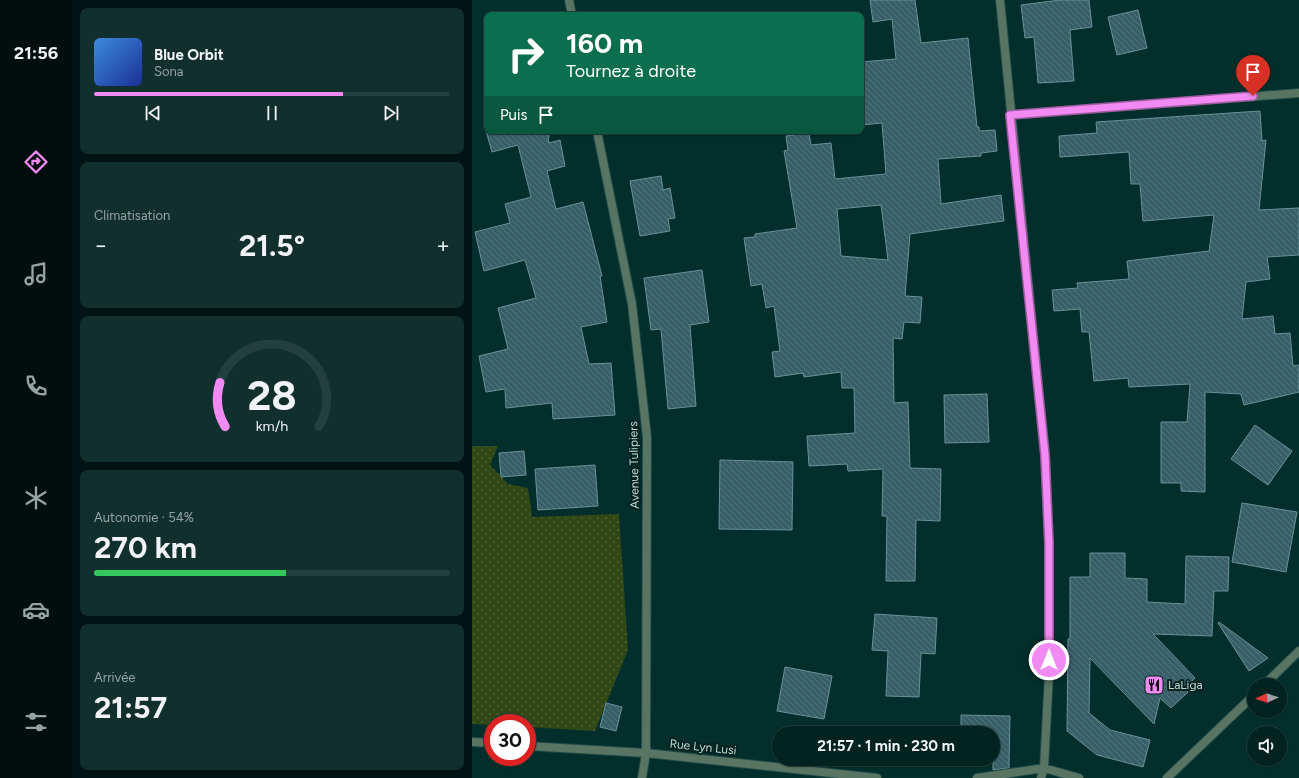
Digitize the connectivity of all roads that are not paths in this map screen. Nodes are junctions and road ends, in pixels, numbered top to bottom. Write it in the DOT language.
graph roads {
  1 [pos="569,0"];
  2 [pos="1000,0"];
  3 [pos="571,12"];
  4 [pos="1299,93"];
  5 [pos="1010,115"];
  6 [pos="598,134"];
  7 [pos="1299,651"];
  8 [pos="1271,678"];
  9 [pos="1247,702"];
  10 [pos="472,742"];
  11 [pos="484,743"];
  12 [pos="536,747"];
  13 [pos="646,753"];
  14 [pos="1044,768"];
  15 [pos="642,778"];
  16 [pos="877,778"];
  17 [pos="977,778"];
  18 [pos="1041,778"];
  19 [pos="1079,778"];
  20 [pos="1167,778"];
  1 -- 3 [label="street"];
  2 -- 5 [label="street"];
  4 -- 5 [label="street"];
  5 -- 14 [label="street"];
  6 -- 13 [label="street, Avenue Tulipiers"];
  7 -- 8 [label="street"];
  9 -- 20 [label="street"];
  10 -- 11 [label="street"];
  12 -- 13 [label="street, Rue Lyn Lusi"];
  13 -- 15 [label="street, Avenue Tulipiers"];
  13 -- 16 [label="street, Rue Lyn Lusi"];
  14 -- 17 [label="street"];
  14 -- 18 [label="street"];
  14 -- 19 [label="street"];
}
